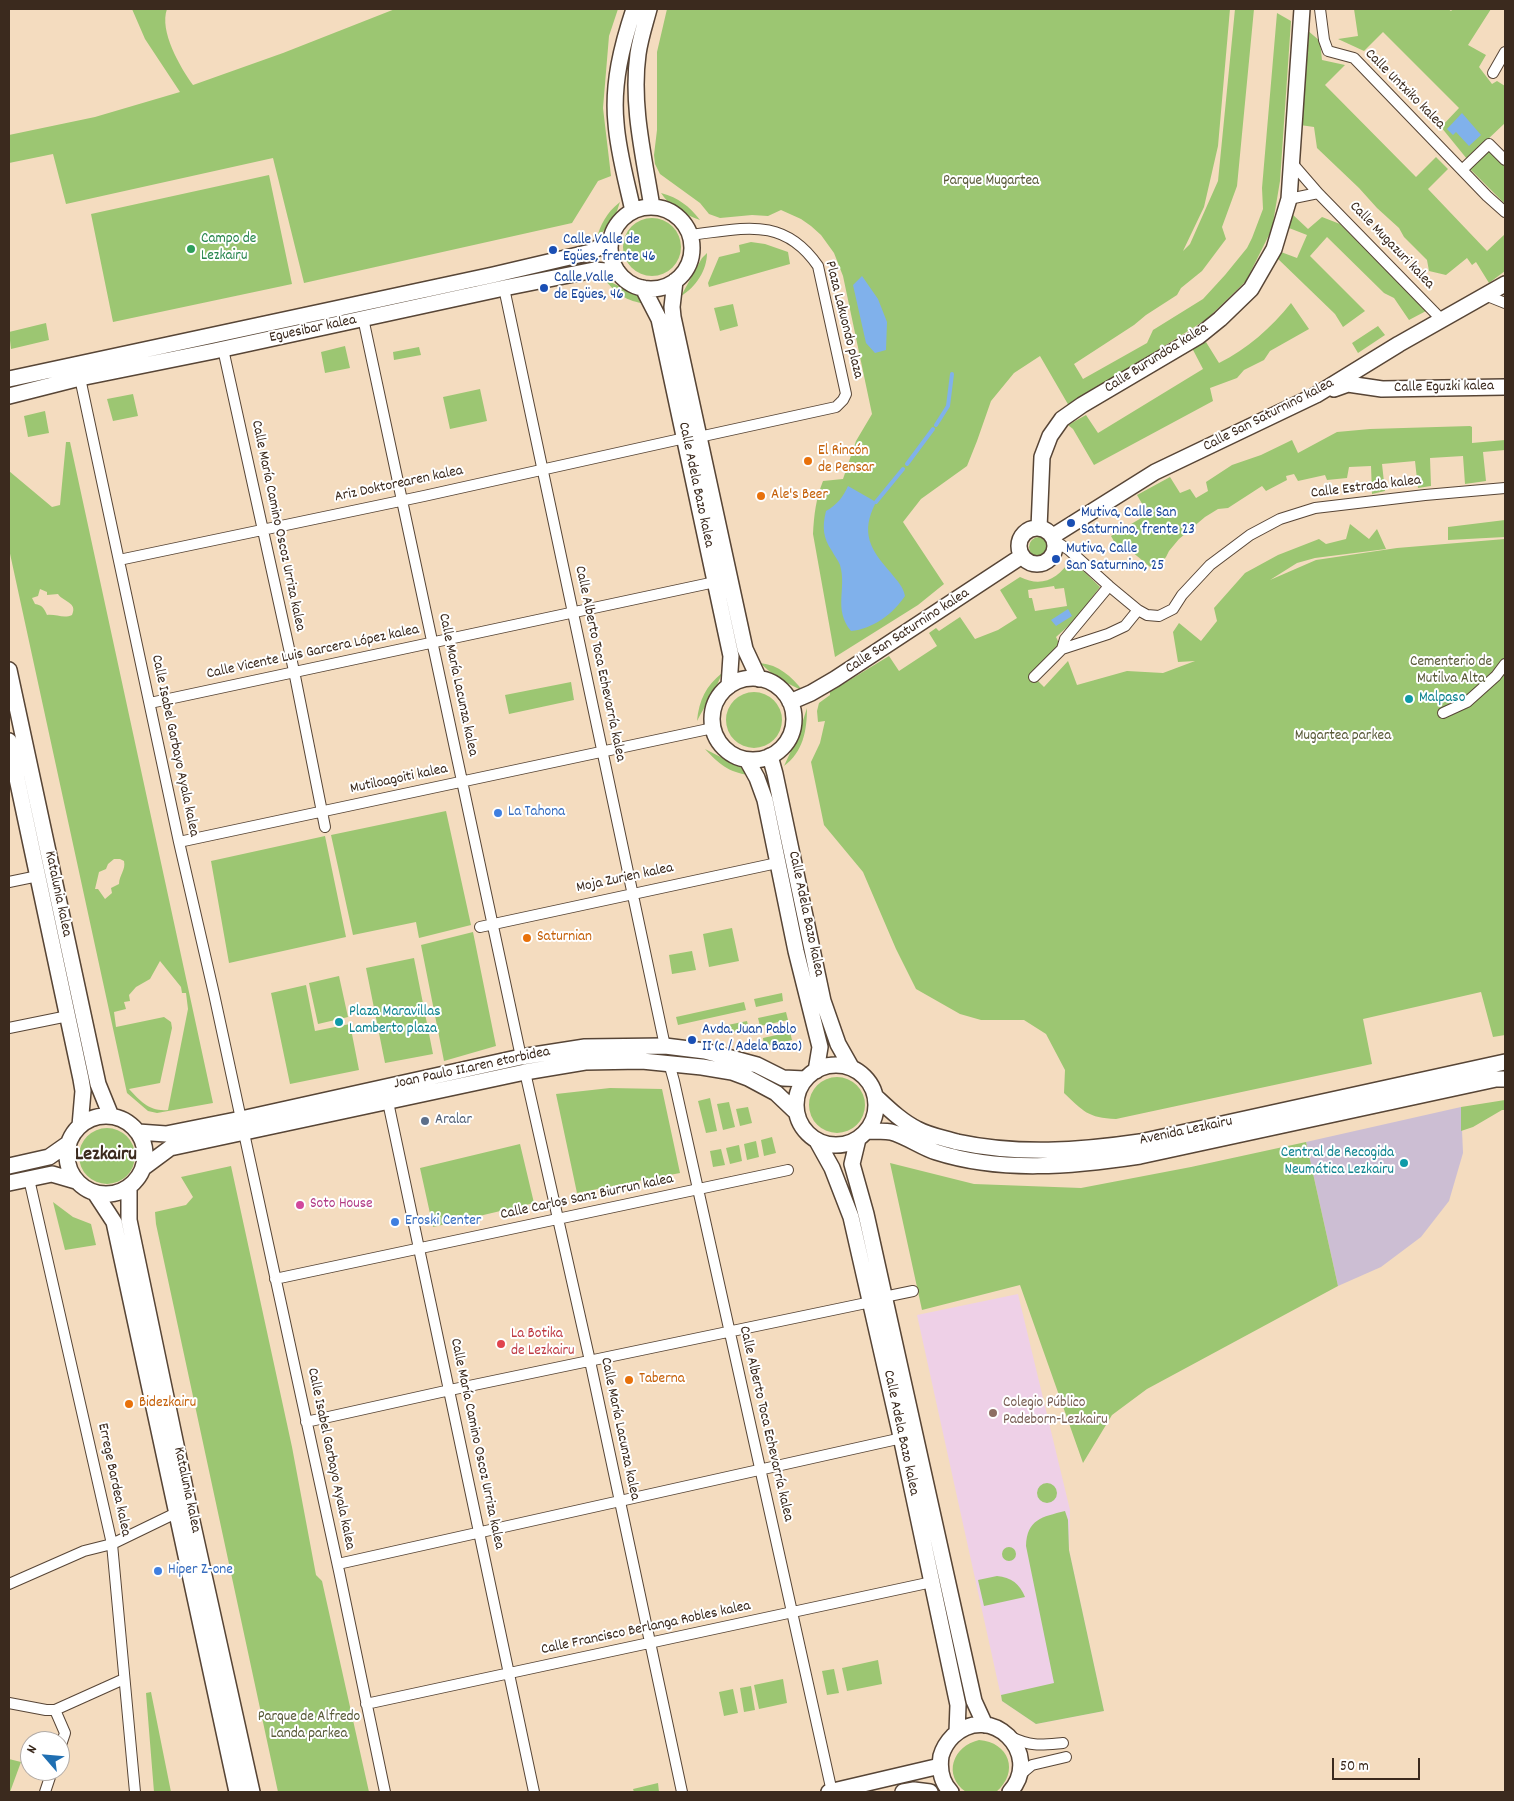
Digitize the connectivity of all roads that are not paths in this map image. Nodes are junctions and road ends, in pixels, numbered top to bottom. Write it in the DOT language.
graph roads {
  1 [pos="634,9"];
  2 [pos="648,9"];
  3 [pos="1302,9"];
  4 [pos="1320,9"];
  5 [pos="1505,52"];
  6 [pos="1493,72"];
  7 [pos="1505,160"];
  8 [pos="1292,163"];
  9 [pos="1462,170"];
  10 [pos="1318,193"];
  11 [pos="1288,199"];
  12 [pos="652,207"];
  13 [pos="634,211"];
  14 [pos="1505,212"];
  15 [pos="690,235"];
  16 [pos="611,240"];
  17 [pos="618,272"];
  18 [pos="675,281"];
  19 [pos="1505,284"];
  20 [pos="504,288"];
  21 [pos="643,288"];
  22 [pos="1485,295"];
  23 [pos="1505,303"];
  24 [pos="363,318"];
  25 [pos="1442,320"];
  26 [pos="223,349"];
  27 [pos="1372,362"];
  28 [pos="80,378"];
  29 [pos="9,379"];
  30 [pos="1505,387"];
  31 [pos="1382,389"];
  32 [pos="1316,394"];
  33 [pos="9,396"];
  34 [pos="692,437"];
  35 [pos="542,470"];
  36 [pos="1505,488"];
  37 [pos="402,500"];
  38 [pos="1039,528"];
  39 [pos="262,529"];
  40 [pos="1054,539"];
  41 [pos="1022,556"];
  42 [pos="119,560"];
  43 [pos="715,582"];
  44 [pos="1109,586"];
  45 [pos="1138,610"];
  46 [pos="573,613"];
  47 [pos="432,643"];
  48 [pos="1062,648"];
  49 [pos="1505,664"];
  50 [pos="9,670"];
  51 [pos="294,671"];
  52 [pos="1034,677"];
  53 [pos="759,678"];
  54 [pos="729,686"];
  55 [pos="790,702"];
  56 [pos="150,703"];
  57 [pos="1443,713"];
  58 [pos="713,728"];
  59 [pos="9,741"];
  60 [pos="602,752"];
  61 [pos="770,756"];
  62 [pos="747,760"];
  63 [pos="462,782"];
  64 [pos="322,813"];
  65 [pos="325,827"];
  66 [pos="179,842"];
  67 [pos="777,863"];
  68 [pos="38,876"];
  69 [pos="9,882"];
  70 [pos="633,893"];
  71 [pos="492,924"];
  72 [pos="480,927"];
  73 [pos="68,1016"];
  74 [pos="9,1028"];
  75 [pos="665,1046"];
  76 [pos="1505,1062"];
  77 [pos="669,1063"];
  78 [pos="523,1065"];
  79 [pos="850,1067"];
  80 [pos="810,1075"];
  81 [pos="1505,1079"];
  82 [pos="875,1096"];
  83 [pos="388,1102"];
  84 [pos="796,1112"];
  85 [pos="111,1116"];
  86 [pos="80,1126"];
  87 [pos="242,1126"];
  88 [pos="138,1132"];
  89 [pos="863,1135"];
  90 [pos="817,1141"];
  91 [pos="69,1143"];
  92 [pos="9,1166"];
  93 [pos="143,1168"];
  94 [pos="788,1170"];
  95 [pos="29,1179"];
  96 [pos="76,1181"];
  97 [pos="9,1183"];
  98 [pos="129,1187"];
  99 [pos="697,1190"];
  100 [pos="95,1193"];
  101 [pos="558,1219"];
  102 [pos="419,1249"];
  103 [pos="275,1279"];
  104 [pos="913,1291"];
  105 [pos="877,1300"];
  106 [pos="729,1332"];
  107 [pos="590,1361"];
  108 [pos="450,1390"];
  109 [pos="306,1422"];
  110 [pos="902,1438"];
  111 [pos="760,1470"];
  112 [pos="620,1502"];
  113 [pos="176,1513"];
  114 [pos="480,1532"];
  115 [pos="112,1544"];
  116 [pos="338,1564"];
  117 [pos="932,1582"];
  118 [pos="9,1584"];
  119 [pos="792,1612"];
  120 [pos="649,1644"];
  121 [pos="508,1674"];
  122 [pos="124,1679"];
  123 [pos="9,1703"];
  124 [pos="366,1704"];
  125 [pos="55,1710"];
  126 [pos="985,1725"];
  127 [pos="64,1731"];
  128 [pos="957,1732"];
  129 [pos="1009,1736"];
  130 [pos="1063,1743"];
  131 [pos="1066,1757"];
  132 [pos="940,1766"];
  133 [pos="1020,1775"];
  134 [pos="134,1792"];
  135 [pos="237,1792"];
  136 [pos="252,1792"];
  137 [pos="385,1792"];
  138 [pos="534,1792"];
  139 [pos="682,1792"];
  140 [pos="831,1792"];
  141 [pos="903,1792"];
  142 [pos="930,1792"];
  143 [pos="951,1792"];
  144 [pos="1010,1792"];
  1 -- 13 [label="street"];
  2 -- 12 [label="street"];
  3 -- 8 [label="street, Calle Burundoa kalea"];
  4 -- 9 [label="street, Calle Untxiko kalea"];
  5 -- 6 [label="street"];
  7 -- 9 [label="street"];
  8 -- 10 [label="street, Calle Mugazuri kalea"];
  8 -- 11 [label="street, Calle Burundoa kalea"];
  9 -- 14 [label="street, Calle Untxiko kalea"];
  10 -- 11 [label="street"];
  10 -- 25 [label="street, Calle Mugazuri kalea"];
  11 -- 38 [label="street, Calle Burundoa kalea"];
  12 -- 13 [label="street"];
  12 -- 15 [label="street"];
  13 -- 16 [label="street"];
  15 -- 18 [label="street"];
  15 -- 34 [label="street, Plaza Lakuondo plaza"];
  16 -- 17 [label="street"];
  16 -- 29 [label="street, Eguesibar kalea"];
  17 -- 20 [label="street, Eguesibar kalea"];
  17 -- 21 [label="street"];
  18 -- 21 [label="street"];
  18 -- 34 [label="street, Calle Adela Bazo kalea"];
  19 -- 22 [label="street, Calle San Saturnino kalea"];
  20 -- 24 [label="street, Eguesibar kalea"];
  20 -- 35 [label="street, Calle Alberto Toca Echevarría kalea"];
  21 -- 34 [label="street, Calle Adela Bazo kalea"];
  22 -- 23 [label="street"];
  22 -- 25 [label="street, Calle San Saturnino kalea"];
  24 -- 26 [label="street, Eguesibar kalea"];
  24 -- 37 [label="street, Calle María Lacunza kalea"];
  25 -- 27 [label="street, Calle San Saturnino kalea"];
  26 -- 28 [label="street, Eguesibar kalea"];
  26 -- 39 [label="street, Calle María Camino Oscoz Urriza kalea"];
  27 -- 31 [label="street, Calle Eguzki kalea"];
  27 -- 32 [label="street, Calle San Saturnino kalea"];
  28 -- 33 [label="street, Eguesibar kalea"];
  28 -- 42 [label="street, Calle Isabel Garbayo Ayala kalea"];
  30 -- 31 [label="street, Calle Eguzki kalea"];
  31 -- 32 [label="street, Calle Eguzki kalea"];
  32 -- 40 [label="street, Calle San Saturnino kalea"];
  34 -- 35 [label="street, Ariz Doktorearen kalea"];
  34 -- 43 [label="street, Calle Adela Bazo kalea"];
  34 -- 53 [label="street, Calle Adela Bazo kalea"];
  35 -- 37 [label="street, Ariz Doktorearen kalea"];
  35 -- 46 [label="street, Calle Alberto Toca Echevarría kalea"];
  36 -- 45 [label="street, Calle Estrada kalea"];
  37 -- 39 [label="street, Ariz Doktorearen kalea"];
  37 -- 47 [label="street, Calle María Lacunza kalea"];
  38 -- 40 [label="street"];
  38 -- 41 [label="street"];
  39 -- 42 [label="street, Ariz Doktorearen kalea"];
  39 -- 51 [label="street, Calle María Camino Oscoz Urriza kalea"];
  40 -- 41 [label="street"];
  40 -- 44 [label="street, Calle Estrada kalea"];
  41 -- 55 [label="street, Calle San Saturnino kalea"];
  42 -- 56 [label="street, Calle Isabel Garbayo Ayala kalea"];
  43 -- 46 [label="street, Calle Vicente Luis Garcera López kalea"];
  43 -- 54 [label="street, Calle Adela Bazo kalea"];
  44 -- 45 [label="street, Calle Estrada kalea"];
  44 -- 48 [label="street"];
  45 -- 48 [label="street"];
  46 -- 47 [label="street, Calle Vicente Luis Garcera López kalea"];
  46 -- 60 [label="street, Calle Alberto Toca Echevarría kalea"];
  47 -- 51 [label="street, Calle Vicente Luis Garcera López kalea"];
  47 -- 63 [label="street, Calle María Lacunza kalea"];
  48 -- 52 [label="street"];
  49 -- 57 [label="street"];
  50 -- 85 [label="street, Katalunia kalea"];
  51 -- 56 [label="street, Calle Vicente Luis Garcera López kalea"];
  51 -- 64 [label="street, Calle María Camino Oscoz Urriza kalea"];
  53 -- 54 [label="street"];
  53 -- 55 [label="street"];
  54 -- 58 [label="street"];
  55 -- 61 [label="street"];
  56 -- 66 [label="street, Calle Isabel Garbayo Ayala kalea"];
  58 -- 60 [label="street, Mutiloagoiti kalea"];
  58 -- 62 [label="street"];
  59 -- 68 [label="street, Katalunia kalea"];
  60 -- 63 [label="street, Mutiloagoiti kalea"];
  60 -- 70 [label="street, Calle Alberto Toca Echevarría kalea"];
  61 -- 62 [label="street"];
  61 -- 79 [label="street, Calle Adela Bazo kalea"];
  62 -- 67 [label="street, Calle Adela Bazo kalea"];
  63 -- 64 [label="street, Mutiloagoiti kalea"];
  63 -- 71 [label="street, Calle María Lacunza kalea"];
  64 -- 65 [label="street, Calle María Camino Oscoz Urriza kalea"];
  64 -- 66 [label="street, Mutiloagoiti kalea"];
  66 -- 87 [label="street, Calle Isabel Garbayo Ayala kalea"];
  67 -- 70 [label="street, Moja Zurien kalea"];
  67 -- 80 [label="street, Calle Adela Bazo kalea"];
  68 -- 69 [label="street"];
  68 -- 73 [label="street, Katalunia kalea"];
  70 -- 71 [label="street, Moja Zurien kalea"];
  70 -- 75 [label="street, Calle Alberto Toca Echevarría kalea"];
  71 -- 72 [label="street, Moja Zurien kalea"];
  71 -- 78 [label="street, Calle María Lacunza kalea"];
  73 -- 74 [label="street"];
  73 -- 86 [label="street, Katalunia kalea"];
  75 -- 78 [label="street, Joan Paulo II.aren etorbidea"];
  75 -- 80 [label="street, Joan Paulo II.aren etorbidea"];
  76 -- 82 [label="street, Avenida Lezkairu"];
  77 -- 78 [label="street, Joan Paulo II.aren etorbidea"];
  77 -- 84 [label="street, Joan Paulo II.aren etorbidea"];
  77 -- 99 [label="street, Calle Alberto Toca Echevarría kalea"];
  78 -- 83 [label="street, Joan Paulo II.aren etorbidea"];
  78 -- 87 [label="street, Joan Paulo II.aren etorbidea"];
  78 -- 101 [label="street, Calle María Lacunza kalea"];
  79 -- 80 [label="street"];
  79 -- 82 [label="street"];
  80 -- 84 [label="street"];
  81 -- 89 [label="street, Avenida Lezkairu"];
  82 -- 89 [label="street"];
  83 -- 87 [label="street, Joan Paulo II.aren etorbidea"];
  83 -- 102 [label="street, Calle María Camino Oscoz Urriza kalea"];
  84 -- 90 [label="street"];
  85 -- 86 [label="street"];
  85 -- 88 [label="street"];
  86 -- 91 [label="street"];
  87 -- 88 [label="street, Joan Paulo II.aren etorbidea"];
  87 -- 93 [label="street, Joan Paulo II.aren etorbidea"];
  87 -- 103 [label="street, Calle Isabel Garbayo Ayala kalea"];
  88 -- 93 [label="street"];
  89 -- 90 [label="street"];
  89 -- 105 [label="street, Calle Adela Bazo kalea"];
  90 -- 105 [label="street, Calle Adela Bazo kalea"];
  91 -- 92 [label="street"];
  91 -- 96 [label="street"];
  93 -- 98 [label="street"];
  94 -- 99 [label="street, Calle Carlos Sanz Biurrun kalea"];
  95 -- 96 [label="street"];
  95 -- 97 [label="street"];
  95 -- 115 [label="street, Errege Bardea kalea"];
  96 -- 100 [label="street"];
  98 -- 100 [label="street"];
  98 -- 136 [label="street, Katalunia kalea"];
  99 -- 101 [label="street, Calle Carlos Sanz Biurrun kalea"];
  99 -- 106 [label="street, Calle Alberto Toca Echevarría kalea"];
  100 -- 113 [label="street, Katalunia kalea"];
  101 -- 102 [label="street, Calle Carlos Sanz Biurrun kalea"];
  101 -- 107 [label="street, Calle María Lacunza kalea"];
  102 -- 103 [label="street, Calle Carlos Sanz Biurrun kalea"];
  102 -- 108 [label="street, Calle María Camino Oscoz Urriza kalea"];
  103 -- 109 [label="street, Calle Isabel Garbayo Ayala kalea"];
  104 -- 105 [label="street"];
  105 -- 106 [label="street"];
  105 -- 110 [label="street, Calle Adela Bazo kalea"];
  105 -- 126 [label="street, Calle Adela Bazo kalea"];
  106 -- 107 [label="street"];
  106 -- 111 [label="street, Calle Alberto Toca Echevarría kalea"];
  107 -- 108 [label="street"];
  107 -- 112 [label="street, Calle María Lacunza kalea"];
  108 -- 109 [label="street"];
  108 -- 114 [label="street, Calle María Camino Oscoz Urriza kalea"];
  109 -- 116 [label="street, Calle Isabel Garbayo Ayala kalea"];
  110 -- 111 [label="street"];
  110 -- 117 [label="street, Calle Adela Bazo kalea"];
  111 -- 112 [label="street"];
  111 -- 119 [label="street, Calle Alberto Toca Echevarría kalea"];
  112 -- 114 [label="street"];
  112 -- 120 [label="street, Calle María Lacunza kalea"];
  113 -- 115 [label="street"];
  113 -- 135 [label="street, Katalunia kalea"];
  114 -- 116 [label="street"];
  114 -- 121 [label="street, Calle María Camino Oscoz Urriza kalea"];
  115 -- 118 [label="street"];
  115 -- 122 [label="street, Errege Bardea kalea"];
  116 -- 124 [label="street, Calle Isabel Garbayo Ayala kalea"];
  117 -- 119 [label="street, Calle Francisco Berlanga Robles kalea"];
  117 -- 128 [label="street, Calle Adela Bazo kalea"];
  119 -- 120 [label="street, Calle Francisco Berlanga Robles kalea"];
  119 -- 140 [label="street, Calle Alberto Toca Echevarría kalea"];
  120 -- 121 [label="street, Calle Francisco Berlanga Robles kalea"];
  120 -- 139 [label="street, Calle María Lacunza kalea"];
  121 -- 124 [label="street, Calle Francisco Berlanga Robles kalea"];
  121 -- 138 [label="street, Calle María Camino Oscoz Urriza kalea"];
  122 -- 125 [label="street"];
  122 -- 134 [label="street, Errege Bardea kalea"];
  123 -- 125 [label="street"];
  124 -- 137 [label="street, Calle Isabel Garbayo Ayala kalea"];
  125 -- 127 [label="street"];
  126 -- 128 [label="street"];
  126 -- 129 [label="street"];
  128 -- 132 [label="street"];
  129 -- 130 [label="street"];
  129 -- 133 [label="street"];
  131 -- 133 [label="street"];
  132 -- 140 [label="street"];
  132 -- 143 [label="street"];
  133 -- 144 [label="street"];
  141 -- 142 [label="street"];
}
